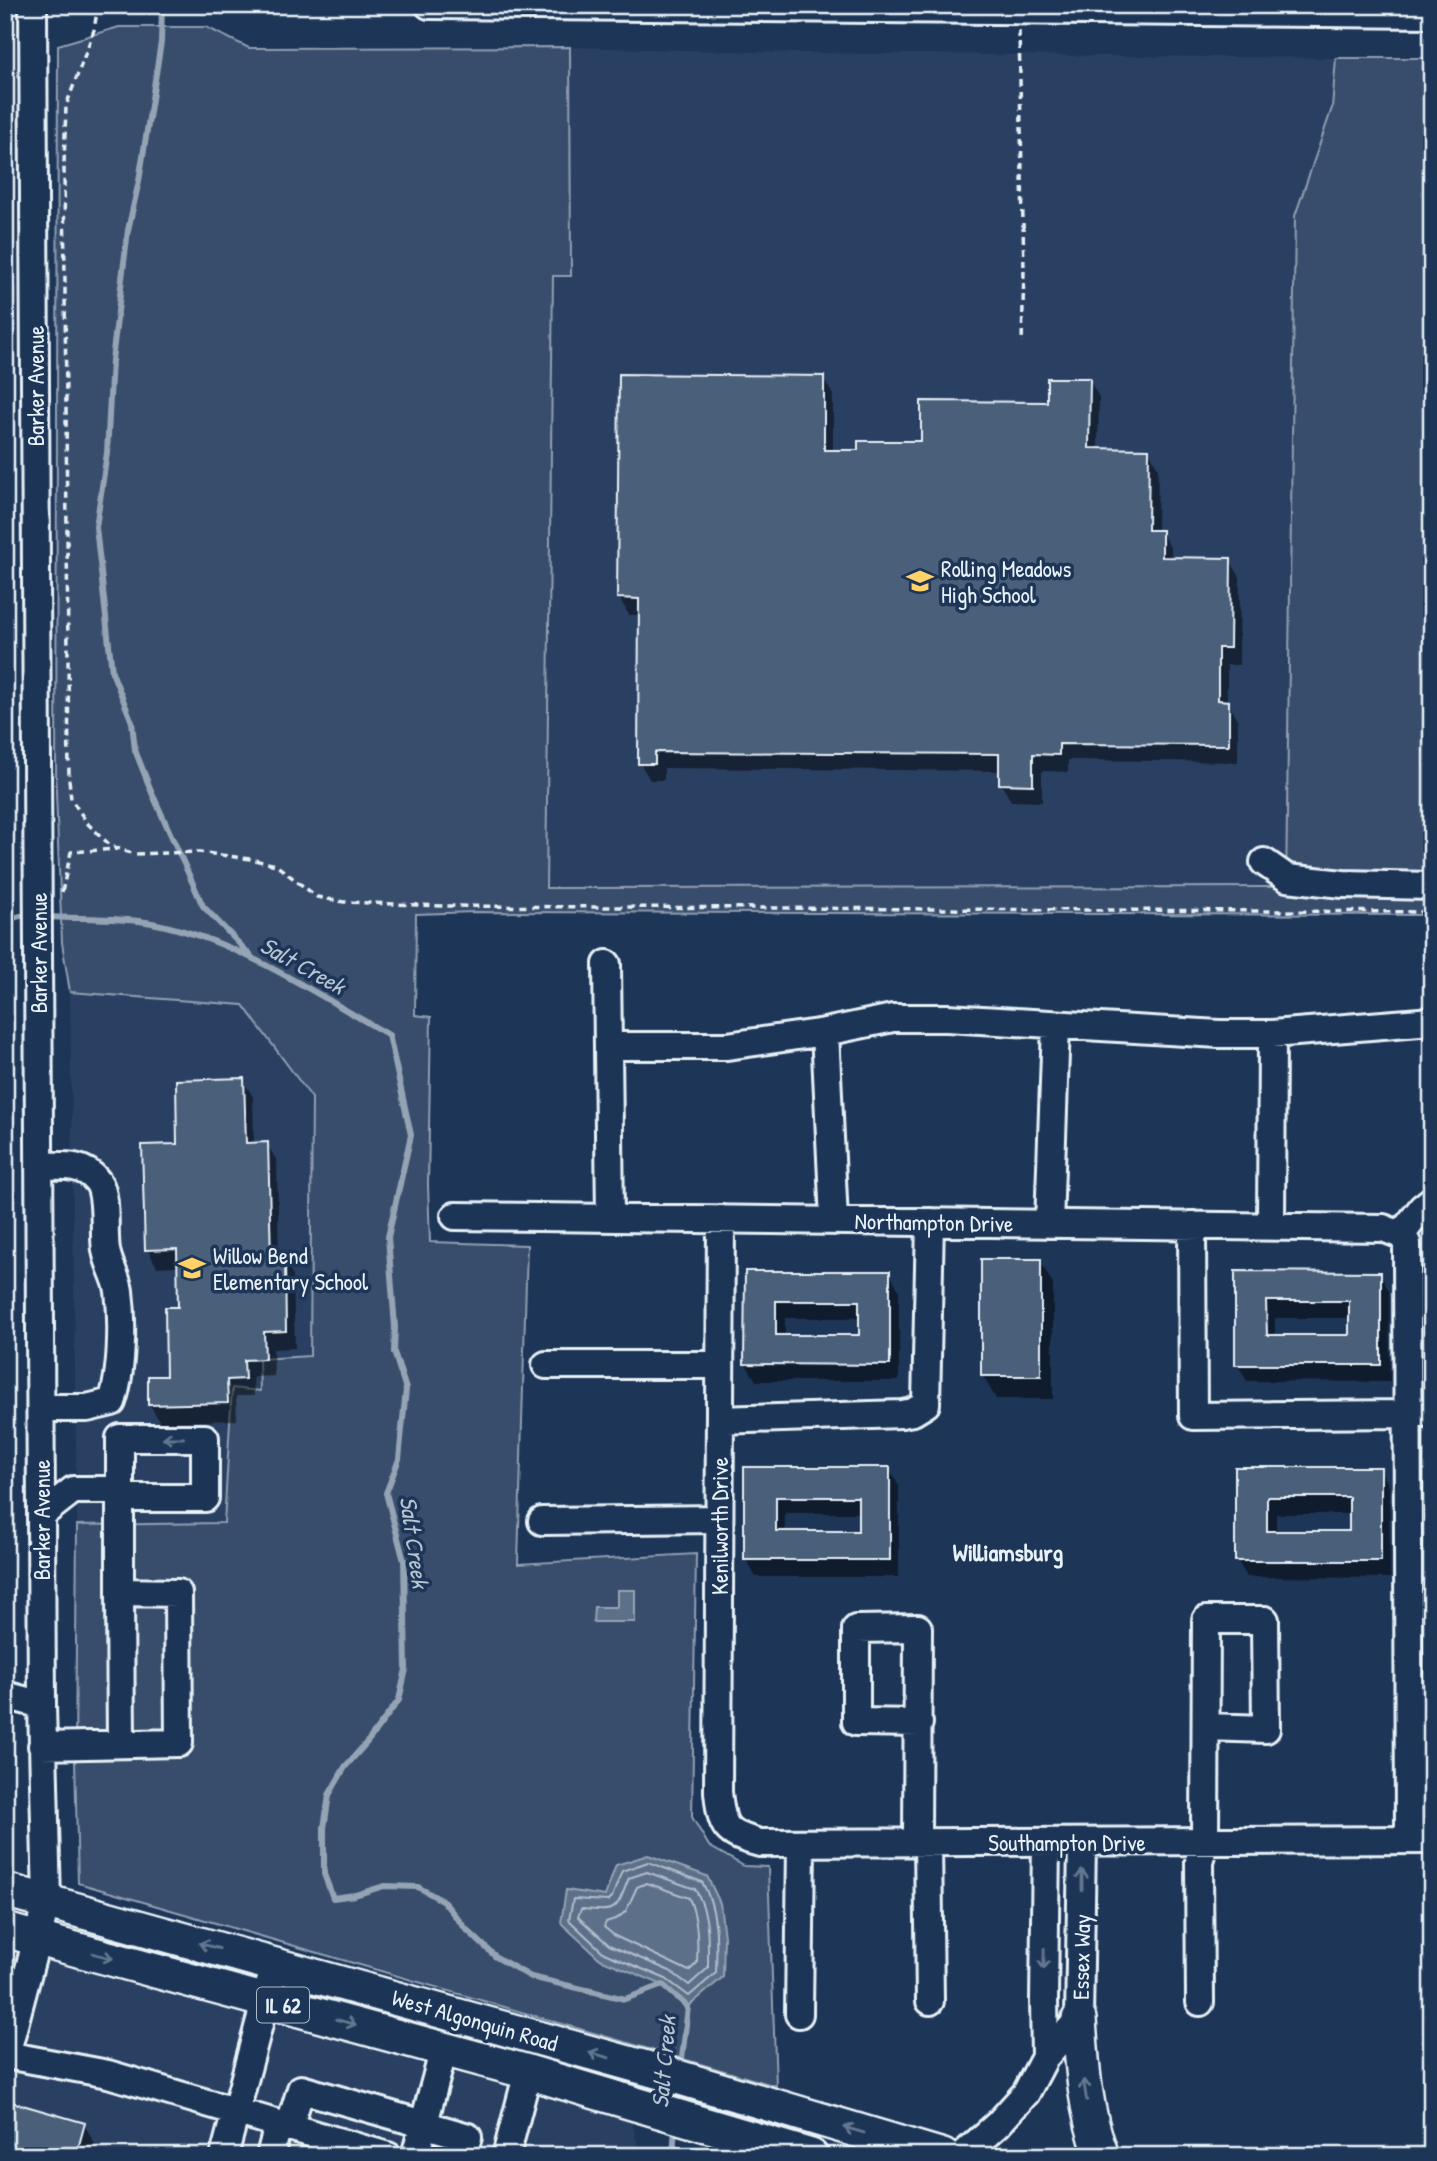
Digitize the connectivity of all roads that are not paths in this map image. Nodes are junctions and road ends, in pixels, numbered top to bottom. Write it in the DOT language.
graph roads {
  1 [pos="33,5"];
  2 [pos="429,5"];
  3 [pos="454,5"];
  4 [pos="1311,9"];
  5 [pos="1432,14"];
  6 [pos="1264,862"];
  7 [pos="1432,886"];
  8 [pos="607,964"];
  9 [pos="1432,1021"];
  10 [pos="1056,1025"];
  11 [pos="825,1031"];
  12 [pos="1272,1034"];
  13 [pos="608,1046"];
  14 [pos="39,1166"];
  15 [pos="1432,1200"];
  16 [pos="454,1216"];
  17 [pos="610,1218"];
  18 [pos="720,1219"];
  19 [pos="834,1221"];
  20 [pos="930,1222"];
  21 [pos="1049,1224"];
  22 [pos="1192,1225"];
  23 [pos="1271,1226"];
  24 [pos="1404,1239"];
  25 [pos="546,1365"];
  26 [pos="720,1365"];
  27 [pos="41,1408"];
  28 [pos="1419,1413"];
  29 [pos="720,1420"];
  30 [pos="41,1460"];
  31 [pos="73,1490"];
  32 [pos="41,1515"];
  33 [pos="719,1519"];
  34 [pos="542,1521"];
  35 [pos="1420,1568"];
  36 [pos="120,1592"];
  37 [pos="5,1695"];
  38 [pos="42,1705"];
  39 [pos="919,1723"];
  40 [pos="1206,1727"];
  41 [pos="121,1744"];
  42 [pos="42,1746"];
  43 [pos="728,1830"];
  44 [pos="1421,1840"];
  45 [pos="923,1842"];
  46 [pos="1046,1842"];
  47 [pos="1205,1842"];
  48 [pos="801,1843"];
  49 [pos="1082,1843"];
  50 [pos="5,1890"];
  51 [pos="47,1901"];
  52 [pos="5,1930"];
  53 [pos="37,1938"];
  54 [pos="275,1964"];
  55 [pos="266,2000"];
  56 [pos="930,2001"];
  57 [pos="1200,2002"];
  58 [pos="799,2014"];
  59 [pos="1079,2019"];
  60 [pos="444,2049"];
  61 [pos="1045,2057"];
  62 [pos="528,2072"];
  63 [pos="236,2111"];
  64 [pos="424,2124"];
  65 [pos="284,2127"];
  66 [pos="224,2156"];
  67 [pos="270,2156"];
  68 [pos="388,2156"];
  69 [pos="415,2156"];
  70 [pos="462,2156"];
  71 [pos="506,2156"];
  72 [pos="811,2156"];
  73 [pos="943,2156"];
  74 [pos="962,2156"];
  75 [pos="1102,2156"];
  1 -- 14 [label="street, Barker Avenue"];
  2 -- 3 [label="street"];
  3 -- 4 [label="street"];
  4 -- 5 [label="street"];
  6 -- 7 [label="street"];
  8 -- 13 [label="street"];
  9 -- 12 [label="street"];
  10 -- 11 [label="street"];
  10 -- 12 [label="street"];
  10 -- 21 [label="street"];
  11 -- 13 [label="street"];
  11 -- 19 [label="street"];
  12 -- 23 [label="street"];
  13 -- 17 [label="street"];
  14 -- 27 [label="street, Barker Avenue"];
  14 -- 27 [label="street"];
  15 -- 24 [label="street"];
  16 -- 17 [label="street, Northampton Drive"];
  17 -- 18 [label="street, Northampton Drive"];
  18 -- 19 [label="street, Northampton Drive"];
  18 -- 26 [label="street, Kenilworth Drive"];
  19 -- 20 [label="street, Northampton Drive"];
  20 -- 21 [label="street, Northampton Drive"];
  20 -- 29 [label="street"];
  21 -- 22 [label="street, Northampton Drive"];
  22 -- 23 [label="street, Northampton Drive"];
  22 -- 28 [label="street"];
  23 -- 24 [label="street, Northampton Drive"];
  24 -- 28 [label="street"];
  25 -- 26 [label="street"];
  26 -- 29 [label="street, Kenilworth Drive"];
  27 -- 30 [label="street, Barker Avenue"];
  28 -- 35 [label="street"];
  29 -- 33 [label="street, Kenilworth Drive"];
  30 -- 31 [label="street"];
  30 -- 32 [label="street, Barker Avenue"];
  31 -- 32 [label="street"];
  31 -- 36 [label="street"];
  32 -- 38 [label="street, Barker Avenue"];
  33 -- 34 [label="street"];
  33 -- 43 [label="street, Kenilworth Drive"];
  35 -- 44 [label="street"];
  36 -- 41 [label="street"];
  36 -- 41 [label="street"];
  37 -- 38 [label="street"];
  38 -- 42 [label="street, Barker Avenue"];
  39 -- 45 [label="street"];
  40 -- 40 [label="street"];
  40 -- 47 [label="street"];
  41 -- 42 [label="street"];
  42 -- 51 [label="street, Barker Avenue"];
  43 -- 48 [label="street, Southampton Drive"];
  44 -- 47 [label="street, Southampton Drive"];
  45 -- 46 [label="street, Southampton Drive"];
  45 -- 48 [label="street, Southampton Drive"];
  45 -- 56 [label="street"];
  46 -- 49 [label="street, Southampton Drive"];
  46 -- 61 [label="street, Essex Way, one-way"];
  47 -- 49 [label="street, Southampton Drive"];
  47 -- 57 [label="street"];
  48 -- 58 [label="street"];
  59 -- 49 [label="street, Essex Way, one-way"];
  50 -- 51 [label="main road, West Algonquin Road / IL 62"];
  51 -- 53 [label="street, Barker Avenue"];
  54 -- 51 [label="main road, West Algonquin Road / IL 62, one-way"];
  52 -- 53 [label="main road, West Algonquin Road / IL 62"];
  53 -- 55 [label="main road, West Algonquin Road / IL 62, one-way"];
  53 -- 63 [label="street, Barker Avenue"];
  54 -- 55 [label="street"];
  73 -- 54 [label="main road, West Algonquin Road / IL 62, one-way"];
  55 -- 60 [label="main road, West Algonquin Road / IL 62, one-way"];
  55 -- 63 [label="street"];
  59 -- 61 [label="street, Essex Way"];
  75 -- 59 [label="main road, one-way"];
  60 -- 62 [label="main road, West Algonquin Road / IL 62"];
  60 -- 64 [label="street"];
  61 -- 74 [label="street, Essex Way"];
  62 -- 71 [label="street"];
  62 -- 72 [label="main road, West Algonquin Road / IL 62"];
  63 -- 65 [label="street"];
  63 -- 66 [label="street"];
  64 -- 65 [label="street"];
  64 -- 69 [label="street"];
  64 -- 70 [label="street"];
  65 -- 67 [label="street"];
  65 -- 68 [label="street"];
}
